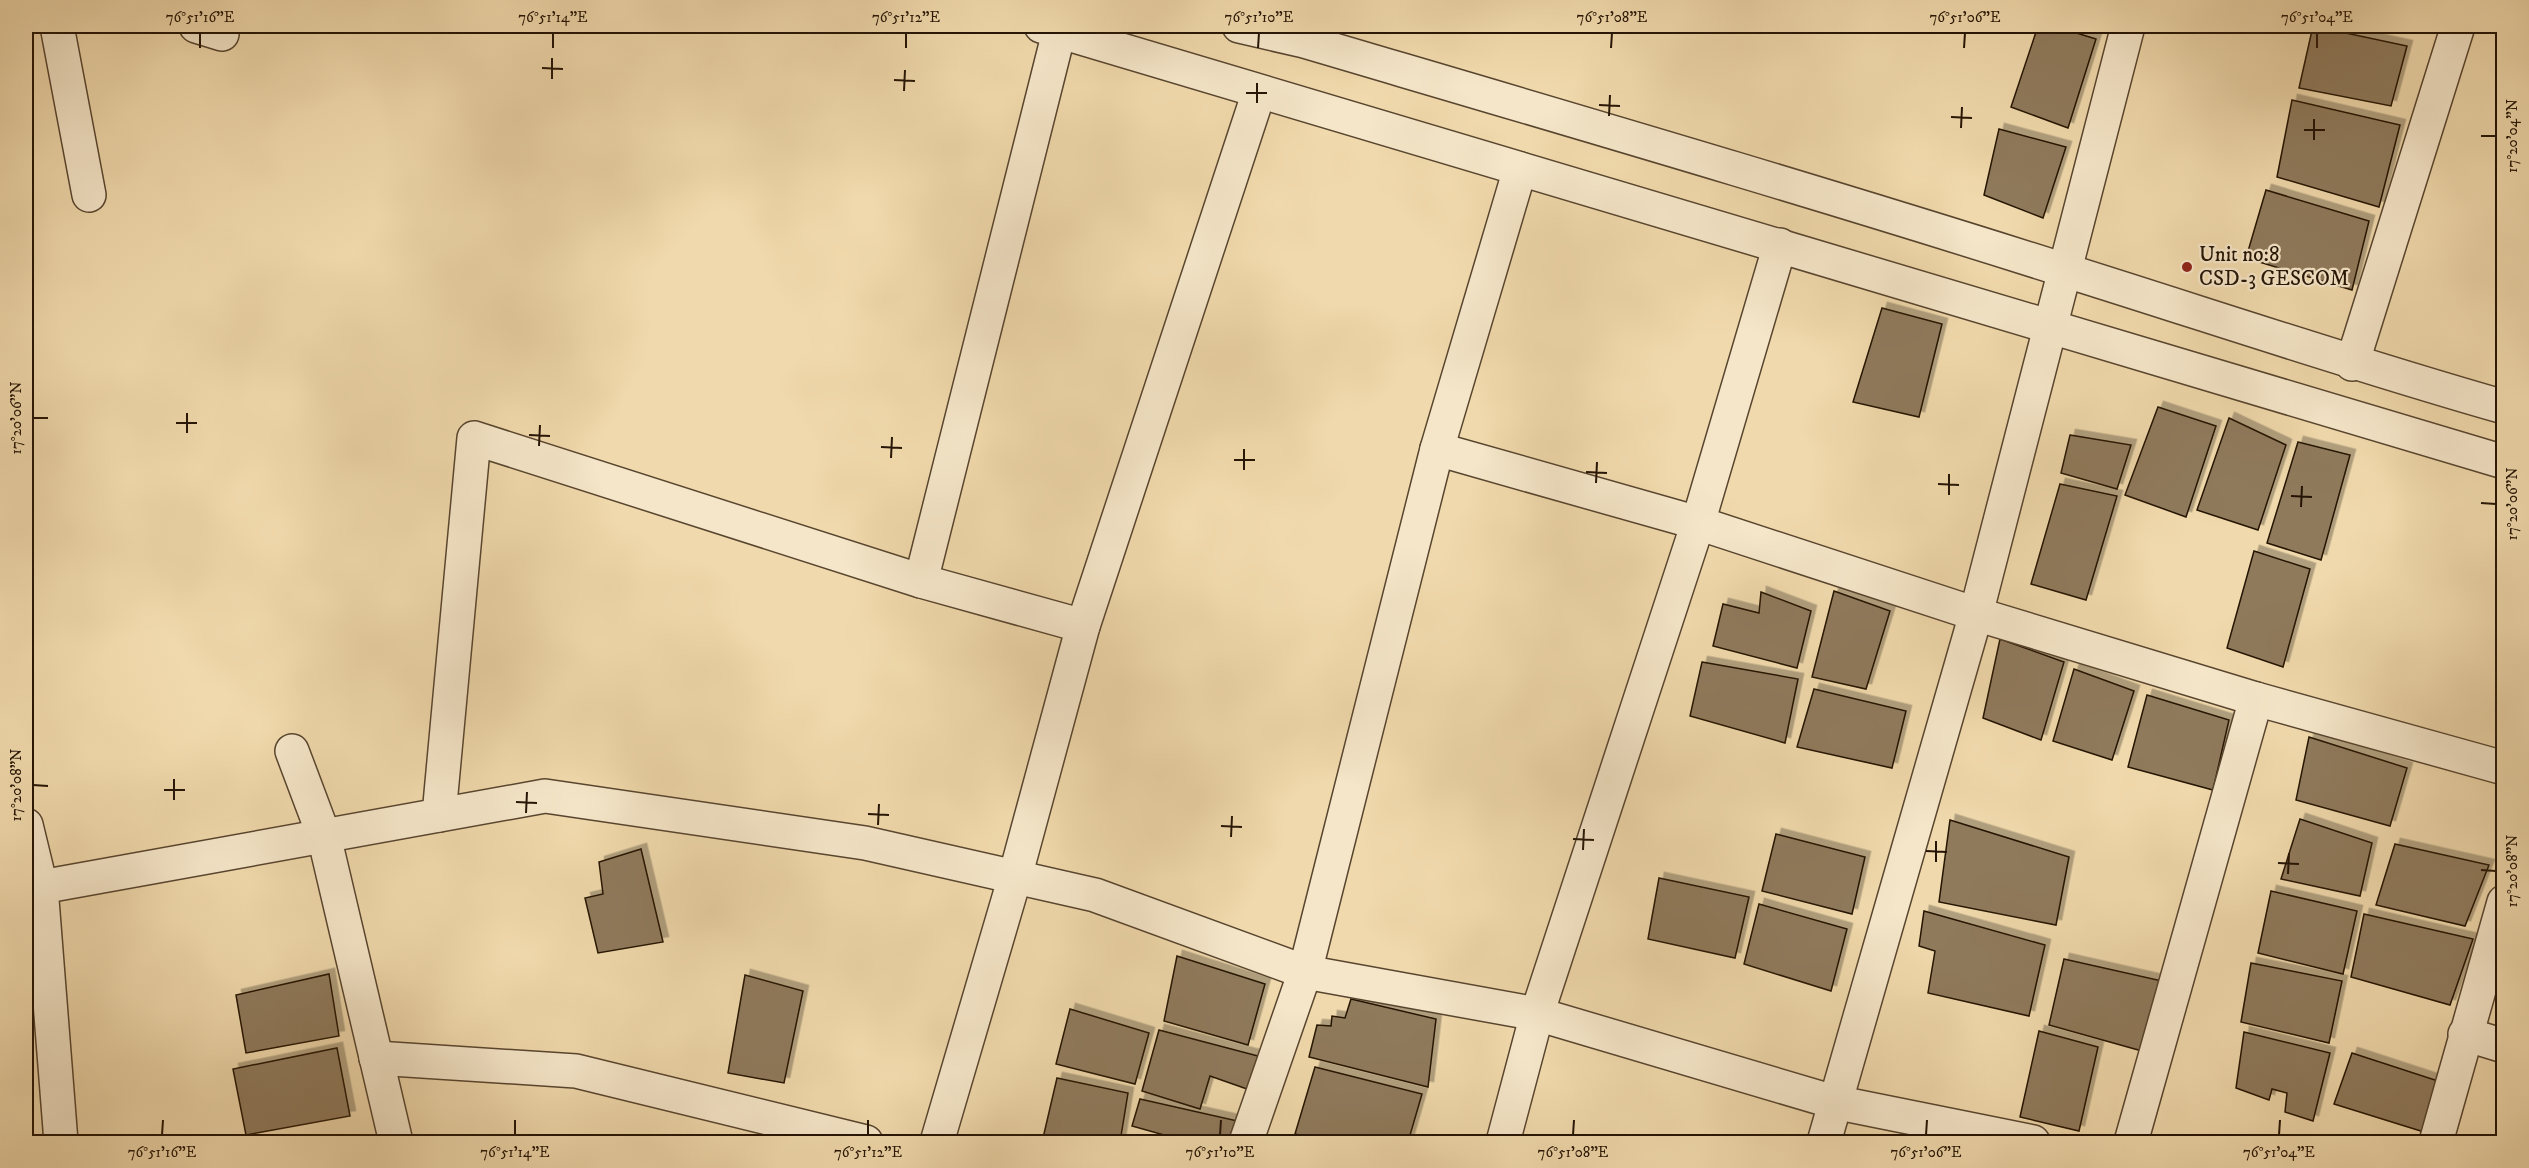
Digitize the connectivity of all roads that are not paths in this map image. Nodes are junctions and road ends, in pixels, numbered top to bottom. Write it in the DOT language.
graph roads {
  1 [pos="57,26"];
  2 [pos="1239,26"];
  3 [pos="2128,26"];
  4 [pos="2458,26"];
  5 [pos="1050,29"];
  6 [pos="1307,33"];
  7 [pos="1259,92"];
  8 [pos="1520,169"];
  9 [pos="89,195"];
  10 [pos="1780,244"];
  11 [pos="2066,270"];
  12 [pos="2051,328"];
  13 [pos="2352,364"];
  14 [pos="2504,407"];
  15 [pos="1437,449"];
  16 [pos="2504,462"];
  17 [pos="1698,523"];
  18 [pos="921,581"];
  19 [pos="1976,614"];
  20 [pos="1083,626"];
  21 [pos="2256,699"];
  22 [pos="292,751"];
  23 [pos="2504,768"];
  24 [pos="439,815"];
  25 [pos="26,825"];
  26 [pos="324,836"];
  27 [pos="1015,877"];
  28 [pos="41,887"];
  29 [pos="2504,902"];
  30 [pos="1305,972"];
  31 [pos="1537,1014"];
  32 [pos="2466,1034"];
  33 [pos="2504,1046"];
  34 [pos="376,1058"];
  35 [pos="1834,1102"];
  36 [pos="61,1143"];
  37 [pos="396,1143"];
  38 [pos="866,1143"];
  39 [pos="937,1143"];
  40 [pos="1246,1143"];
  41 [pos="1503,1143"];
  42 [pos="1824,1143"];
  43 [pos="2034,1143"];
  44 [pos="2131,1143"];
  45 [pos="2436,1143"];
  1 -- 9 [label="street"];
  2 -- 6 [label="street"];
  3 -- 11 [label="street"];
  4 -- 13 [label="street"];
  5 -- 7 [label="street"];
  5 -- 18 [label="street"];
  6 -- 11 [label="street"];
  7 -- 8 [label="street"];
  7 -- 20 [label="street"];
  8 -- 10 [label="street"];
  8 -- 15 [label="street"];
  10 -- 12 [label="street"];
  10 -- 17 [label="street"];
  11 -- 12 [label="street"];
  11 -- 13 [label="street"];
  12 -- 16 [label="street"];
  12 -- 19 [label="street"];
  13 -- 14 [label="street"];
  15 -- 17 [label="street"];
  15 -- 30 [label="street"];
  17 -- 19 [label="street"];
  17 -- 31 [label="street"];
  18 -- 20 [label="street"];
  18 -- 24 [label="street"];
  19 -- 21 [label="street"];
  19 -- 35 [label="street"];
  20 -- 27 [label="street"];
  21 -- 23 [label="street"];
  21 -- 44 [label="street"];
  22 -- 26 [label="street"];
  24 -- 26 [label="street"];
  24 -- 27 [label="street"];
  25 -- 28 [label="street"];
  26 -- 28 [label="street"];
  26 -- 34 [label="street"];
  27 -- 30 [label="street"];
  27 -- 39 [label="street"];
  28 -- 36 [label="street"];
  29 -- 32 [label="street"];
  30 -- 31 [label="street"];
  30 -- 40 [label="street"];
  31 -- 35 [label="street"];
  31 -- 41 [label="street"];
  32 -- 33 [label="street"];
  32 -- 45 [label="street"];
  34 -- 37 [label="street"];
  34 -- 38 [label="street"];
  35 -- 42 [label="street"];
  35 -- 43 [label="street"];
}
